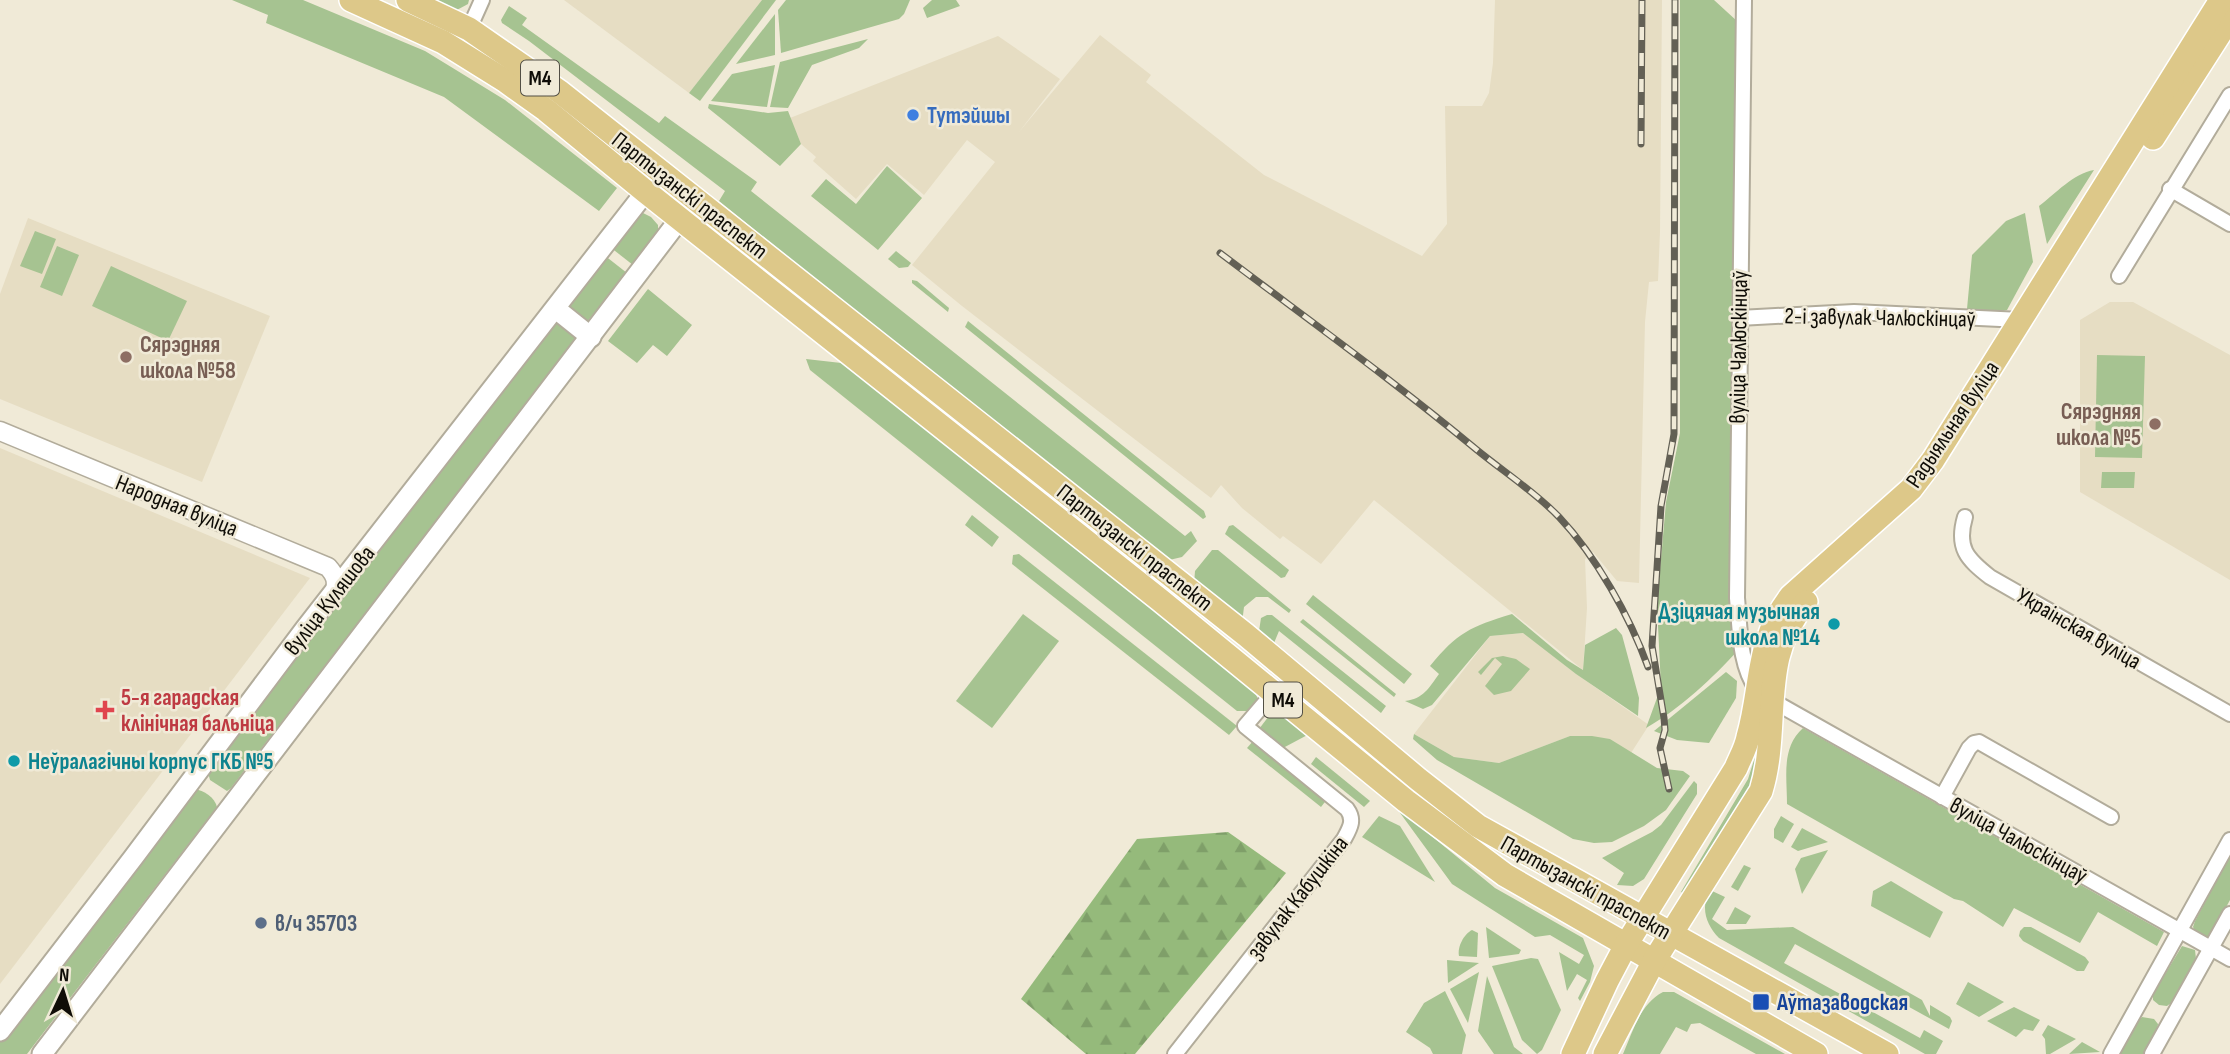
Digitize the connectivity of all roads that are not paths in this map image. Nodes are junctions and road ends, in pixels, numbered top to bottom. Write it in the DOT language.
graph roads {
  1 [pos="351,0"];
  2 [pos="408,0"];
  3 [pos="482,0"];
  4 [pos="1744,0"];
  5 [pos="2221,0"];
  6 [pos="2230,18"];
  7 [pos="469,29"];
  8 [pos="443,42"];
  9 [pos="2229,99"];
  10 [pos="661,172"];
  11 [pos="2170,189"];
  12 [pos="646,192"];
  13 [pos="695,199"];
  14 [pos="681,219"];
  15 [pos="2230,224"];
  16 [pos="2119,276"];
  17 [pos="556,309"];
  18 [pos="1739,318"];
  19 [pos="2021,320"];
  20 [pos="591,337"];
  21 [pos="0,431"];
  22 [pos="1965,517"];
  23 [pos="335,592"];
  24 [pos="1312,688"];
  25 [pos="1274,692"];
  26 [pos="1764,695"];
  27 [pos="2230,714"];
  28 [pos="1942,797"];
  29 [pos="2111,817"];
  30 [pos="2230,840"];
  31 [pos="2230,914"];
  32 [pos="1643,919"];
  33 [pos="2180,931"];
  34 [pos="1671,934"];
  35 [pos="1626,945"];
  36 [pos="2211,948"];
  37 [pos="2230,959"];
  38 [pos="1654,961"];
  39 [pos="0,1031"];
  40 [pos="42,1054"];
  41 [pos="1175,1054"];
  42 [pos="1573,1054"];
  43 [pos="1605,1054"];
  44 [pos="1816,1054"];
  45 [pos="1887,1054"];
  46 [pos="2111,1054"];
  47 [pos="2152,1054"];
  1 -- 8 [label="main road, Партызанскі праспект / М4"];
  2 -- 7 [label="main road, Партызанскі праспект / М4"];
  3 -- 7 [label="street"];
  4 -- 18 [label="street, вуліца Чалюскінцаў"];
  5 -- 19 [label="main road, Радыяльная вуліца"];
  6 -- 26 [label="main road, Радыяльная вуліца"];
  7 -- 8 [label="main road"];
  7 -- 10 [label="main road, Партызанскі праспект / М4"];
  8 -- 12 [label="main road, Партызанскі праспект / М4"];
  9 -- 11 [label="street"];
  10 -- 12 [label="main road, вуліца Куляшова"];
  10 -- 13 [label="main road, Партызанскі праспект / М4"];
  11 -- 15 [label="street"];
  11 -- 16 [label="street"];
  12 -- 14 [label="main road, Партызанскі праспект / М4"];
  12 -- 17 [label="main road, вуліца Куляшова"];
  13 -- 14 [label="main road, вуліца Куляшова"];
  13 -- 24 [label="main road, Партызанскі праспект / М4"];
  14 -- 20 [label="main road, вуліца Куляшова"];
  14 -- 25 [label="main road, Партызанскі праспект / М4"];
  17 -- 20 [label="main road"];
  17 -- 23 [label="main road, вуліца Куляшова"];
  18 -- 19 [label="street, 2-і завулак Чалюскінцаў"];
  18 -- 26 [label="street, вуліца Чалюскінцаў"];
  19 -- 26 [label="main road, Радыяльная вуліца"];
  20 -- 40 [label="main road, вуліца Куляшова"];
  21 -- 23 [label="street, Народная вуліца"];
  22 -- 27 [label="street, Украінская вуліца"];
  23 -- 39 [label="main road, вуліца Куляшова"];
  24 -- 25 [label="main road"];
  24 -- 32 [label="main road, Партызанскі праспект / М4"];
  25 -- 35 [label="main road, Партызанскі праспект / М4"];
  25 -- 41 [label="street, завулак Кабушкіна"];
  26 -- 28 [label="street, вуліца Чалюскінцаў"];
  26 -- 32 [label="main road, Радыяльная вуліца"];
  26 -- 34 [label="main road, Радыяльная вуліца"];
  28 -- 29 [label="street"];
  28 -- 33 [label="street, вуліца Чалюскінцаў"];
  30 -- 33 [label="street"];
  31 -- 36 [label="street"];
  32 -- 34 [label="main road, Партызанскі праспект / М4"];
  32 -- 35 [label="main road, Радыяльная вуліца"];
  33 -- 36 [label="street, вуліца Чалюскінцаў"];
  33 -- 46 [label="street"];
  34 -- 38 [label="main road, Радыяльная вуліца"];
  34 -- 45 [label="main road, Партызанскі праспект / М4"];
  35 -- 38 [label="main road, Партызанскі праспект / М4"];
  35 -- 42 [label="main road, Радыяльная вуліца"];
  36 -- 37 [label="street, вуліца Чалюскінцаў"];
  36 -- 47 [label="street"];
  38 -- 43 [label="main road, Радыяльная вуліца"];
  38 -- 44 [label="main road, Партызанскі праспект / М4"];
}
